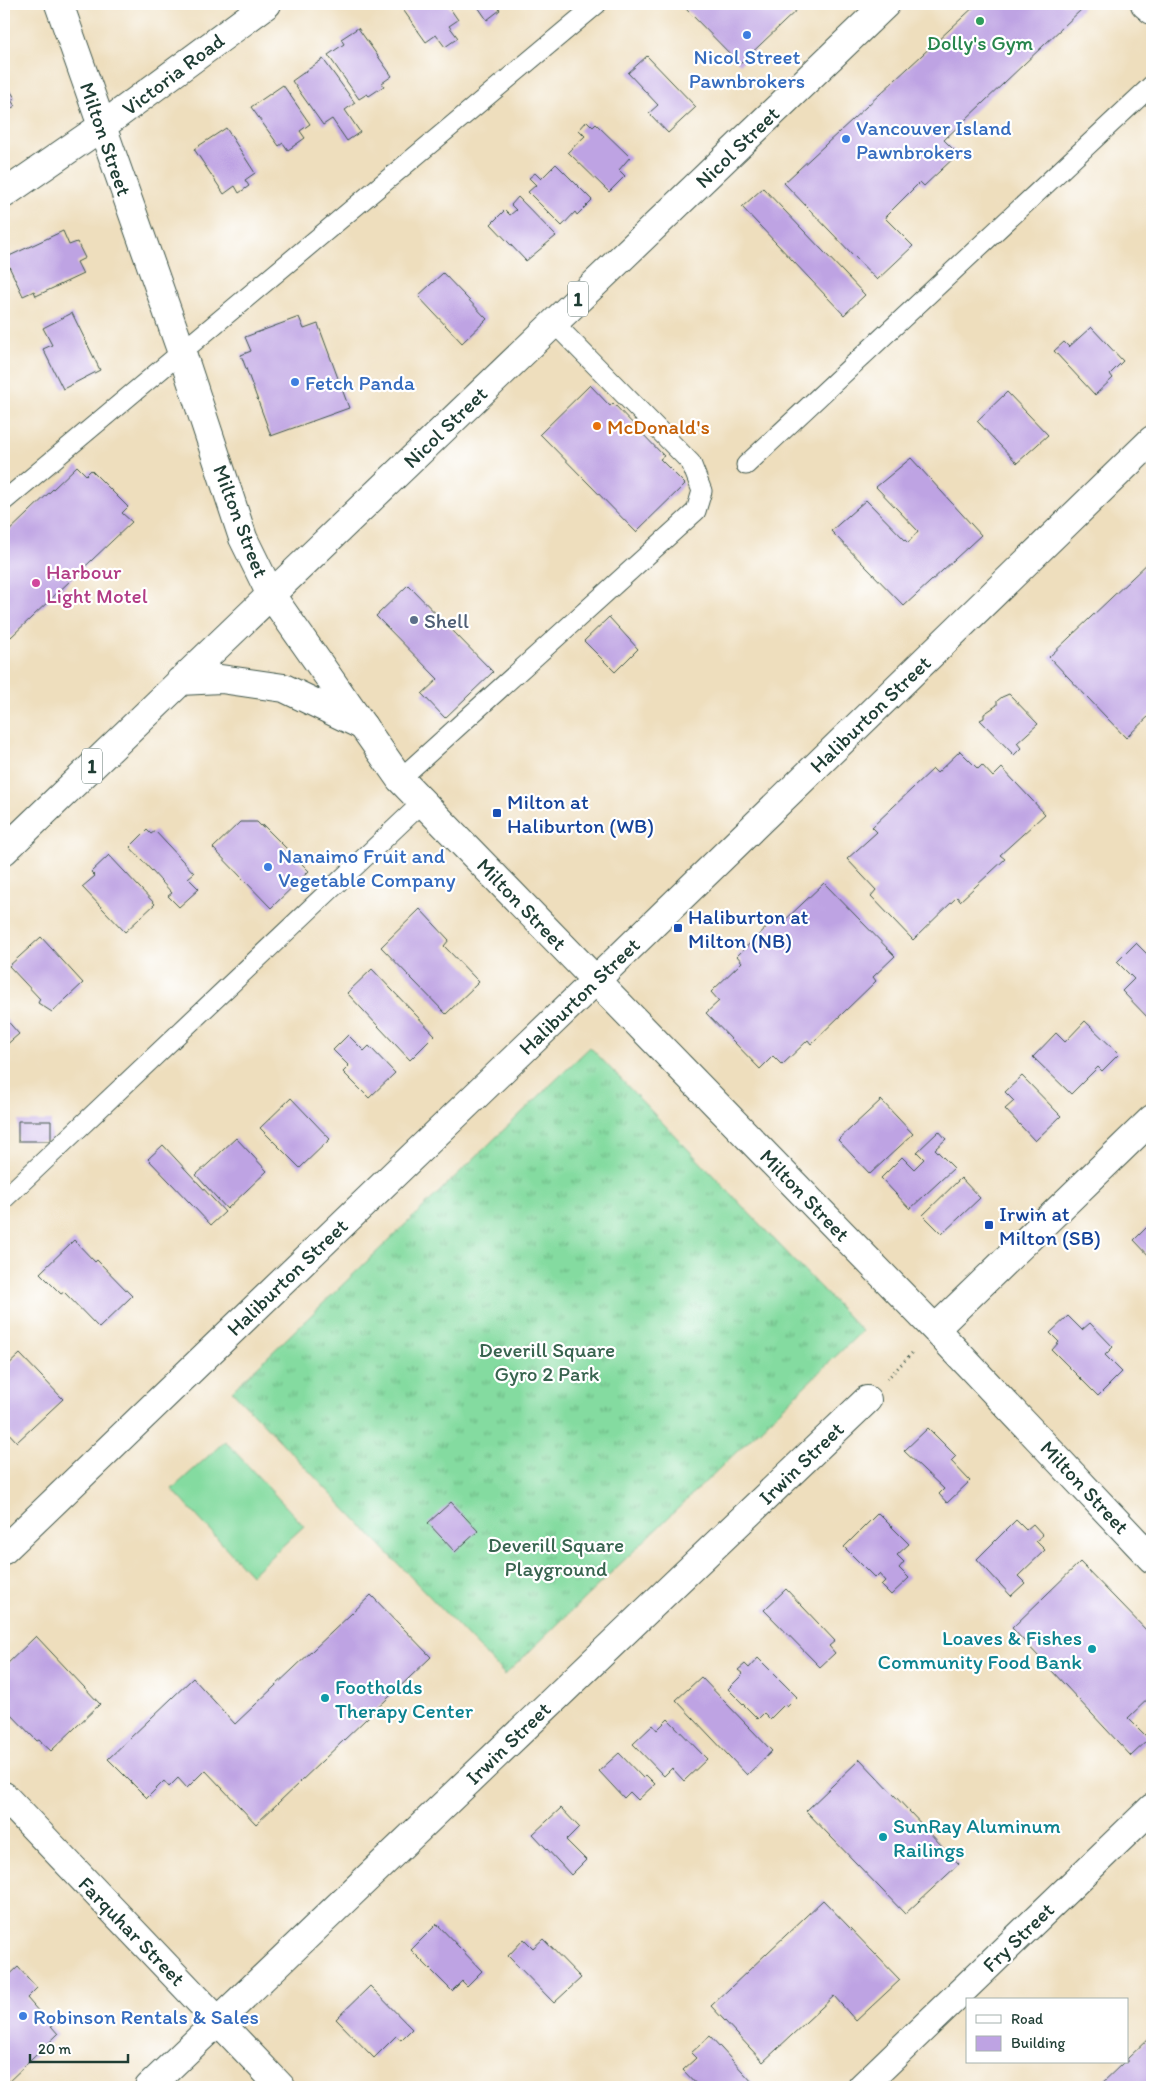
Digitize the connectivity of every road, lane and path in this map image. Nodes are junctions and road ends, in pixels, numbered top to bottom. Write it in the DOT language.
graph roads {
  1 [pos="59,4"];
  2 [pos="267,4"];
  3 [pos="597,4"];
  4 [pos="886,4"];
  5 [pos="1145,4"];
  6 [pos="1152,10"];
  7 [pos="1152,84"];
  8 [pos="101,127"];
  9 [pos="4,194"];
  10 [pos="554,323"];
  11 [pos="182,353"];
  12 [pos="1152,440"];
  13 [pos="746,465"];
  14 [pos="4,501"];
  15 [pos="271,594"];
  16 [pos="180,681"];
  17 [pos="363,726"];
  18 [pos="400,779"];
  19 [pos="423,802"];
  20 [pos="4,851"];
  21 [pos="596,980"];
  22 [pos="1152,1119"];
  23 [pos="4,1199"];
  24 [pos="935,1329"];
  25 [pos="867,1400"];
  26 [pos="4,1550"];
  27 [pos="1152,1559"];
  28 [pos="4,1796"];
  29 [pos="1152,1808"];
  30 [pos="218,2021"];
  31 [pos="149,2087"];
  32 [pos="281,2087"];
  33 [pos="862,2087"];
  1 -- 8 [label="main road, Milton Street"];
  2 -- 8 [label="main road, Victoria Road"];
  3 -- 11 [label="lane"];
  4 -- 10 [label="main road, Nicol Street / 1"];
  5 -- 6 [label="main road"];
  7 -- 13 [label="lane"];
  8 -- 9 [label="main road, Victoria Road"];
  8 -- 11 [label="main road, Milton Street"];
  10 -- 15 [label="main road, Nicol Street / 1"];
  10 -- 18 [label="lane"];
  11 -- 14 [label="lane"];
  11 -- 15 [label="main road, Milton Street"];
  12 -- 21 [label="main road, Haliburton Street"];
  15 -- 16 [label="main road, Nicol Street / 1"];
  15 -- 17 [label="main road, Milton Street"];
  16 -- 17 [label="main road"];
  16 -- 20 [label="main road, Nicol Street / 1"];
  17 -- 18 [label="main road, Milton Street"];
  18 -- 19 [label="main road, Milton Street"];
  19 -- 21 [label="main road, Milton Street"];
  19 -- 23 [label="lane"];
  21 -- 24 [label="main road, Milton Street"];
  21 -- 26 [label="main road, Haliburton Street"];
  22 -- 24 [label="main road"];
  24 -- 25 [label="path"];
  24 -- 27 [label="main road, Milton Street"];
  25 -- 30 [label="main road, Irwin Street"];
  28 -- 30 [label="main road, Farquhar Street"];
  29 -- 33 [label="main road, Fry Street"];
  30 -- 31 [label="main road, Irwin Street"];
  30 -- 32 [label="main road, Farquhar Street"];
}
